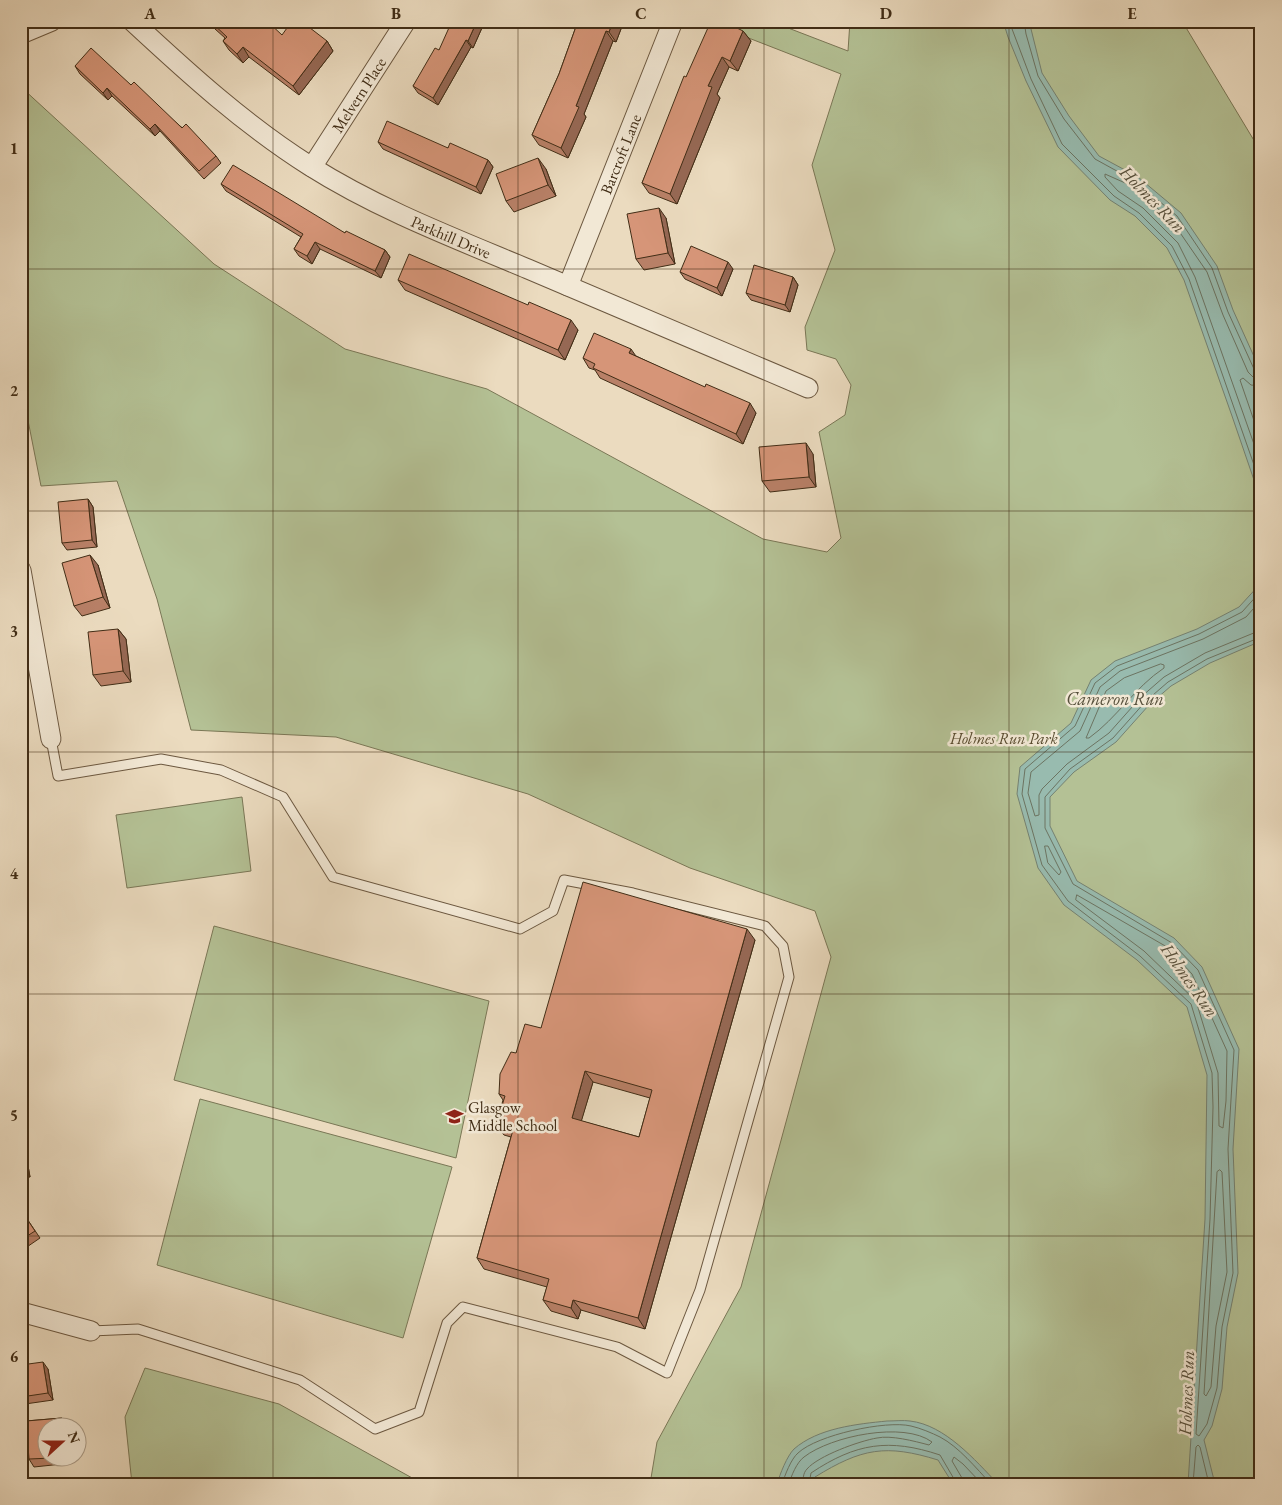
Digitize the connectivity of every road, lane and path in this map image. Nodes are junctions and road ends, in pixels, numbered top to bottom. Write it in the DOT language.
graph roads {
  1 [pos="52,21"];
  2 [pos="132,21"];
  3 [pos="406,21"];
  4 [pos="673,21"];
  5 [pos="21,34"];
  6 [pos="312,167"];
  7 [pos="568,286"];
  8 [pos="808,388"];
  9 [pos="21,570"];
  10 [pos="51,739"];
  11 [pos="21,1312"];
  12 [pos="91,1331"];
  1 -- 5 [label="street"];
  2 -- 6 [label="street, Parkhill Drive"];
  3 -- 6 [label="street, Melvern Place"];
  4 -- 7 [label="street, Barcroft Lane"];
  6 -- 7 [label="street, Parkhill Drive"];
  7 -- 8 [label="street, Parkhill Drive"];
  9 -- 10 [label="street"];
  10 -- 12 [label="lane"];
  11 -- 12 [label="street"];
}
